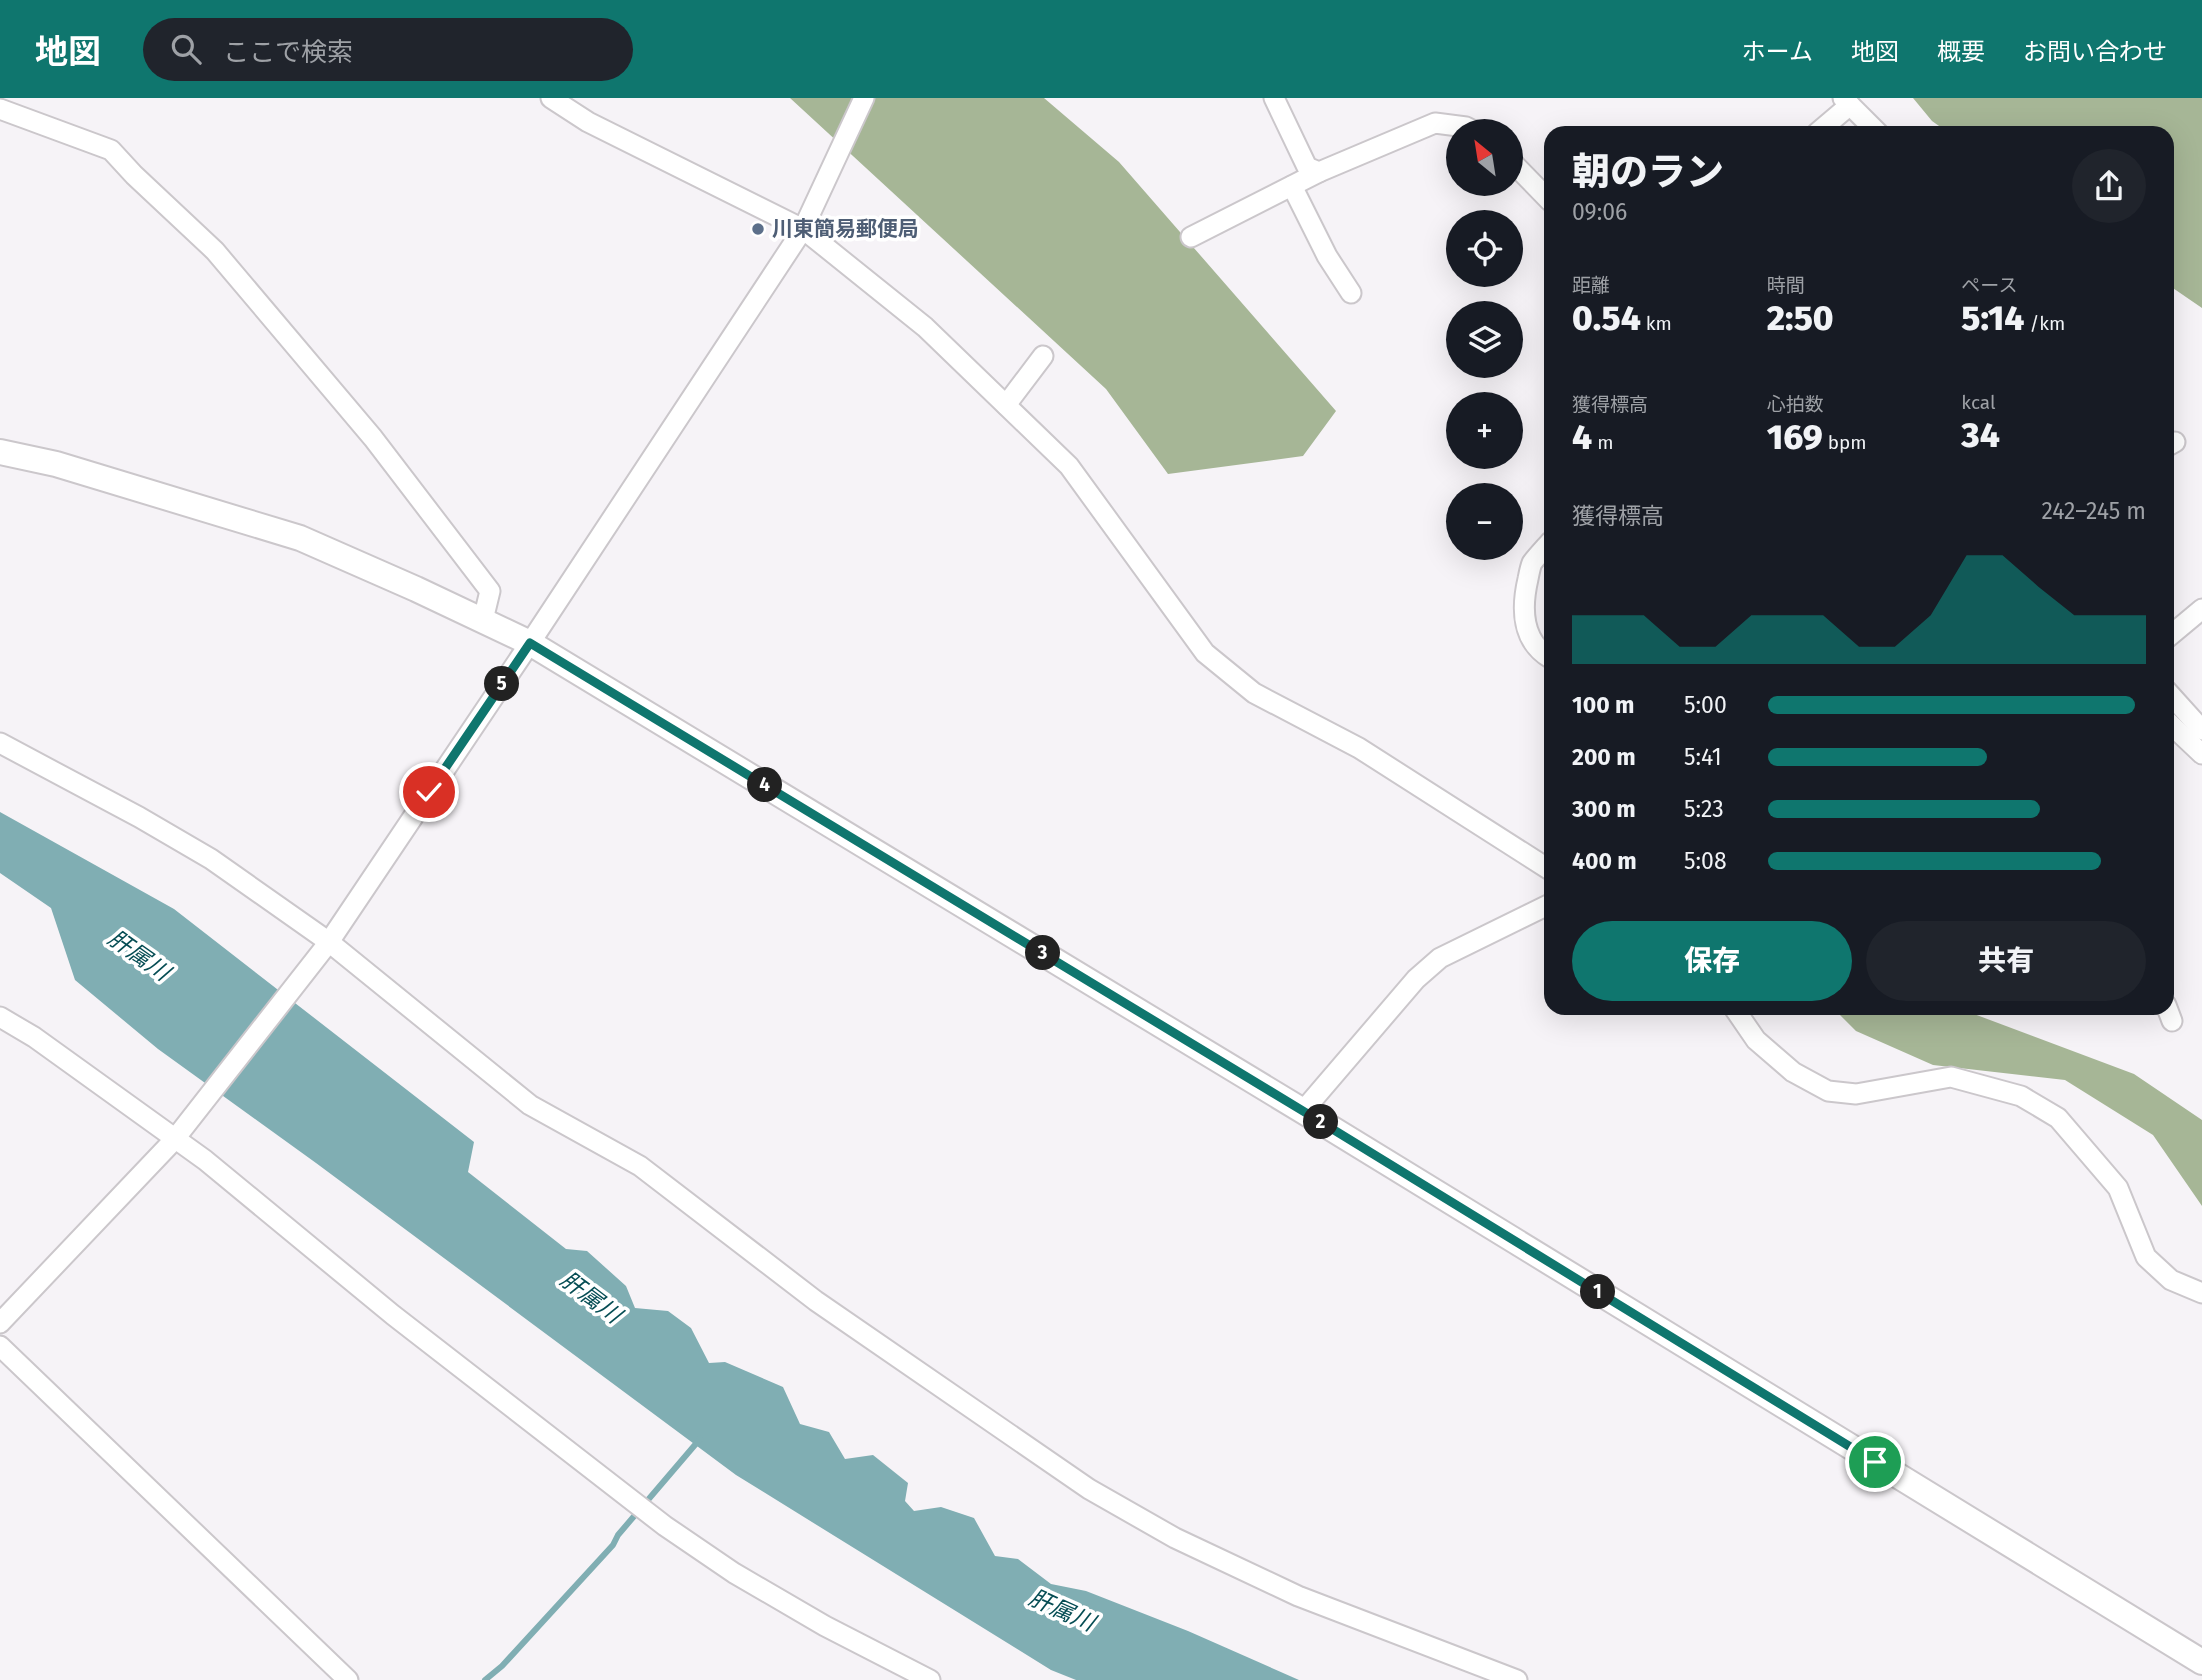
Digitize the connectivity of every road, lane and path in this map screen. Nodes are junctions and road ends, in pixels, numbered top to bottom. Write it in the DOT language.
graph roads {
  1 [pos="551,98"];
  2 [pos="864,98"];
  3 [pos="1274,98"];
  4 [pos="1847,102"];
  5 [pos="0,109"];
  6 [pos="1446,124"];
  7 [pos="1824,126"];
  8 [pos="1871,126"];
  9 [pos="1319,172"];
  10 [pos="1523,173"];
  11 [pos="1292,186"];
  12 [pos="1544,195"];
  13 [pos="803,229"];
  14 [pos="1191,237"];
  15 [pos="1351,293"];
  16 [pos="1043,355"];
  17 [pos="1006,405"];
  18 [pos="0,452"];
  19 [pos="1544,549"];
  20 [pos="2202,609"];
  21 [pos="482,620"];
  22 [pos="2174,632"];
  23 [pos="530,643"];
  24 [pos="1544,655"];
  25 [pos="2174,699"];
  26 [pos="2174,728"];
  27 [pos="2202,730"];
  28 [pos="0,743"];
  29 [pos="2202,754"];
  30 [pos="1544,866"];
  31 [pos="1544,907"];
  32 [pos="328,942"];
  33 [pos="1739,1015"];
  34 [pos="0,1017"];
  35 [pos="1303,1111"];
  36 [pos="177,1136"];
  37 [pos="2202,1293"];
  38 [pos="0,1323"];
  39 [pos="0,1346"];
  40 [pos="2202,1662"];
  41 [pos="348,1680"];
  42 [pos="930,1680"];
  43 [pos="1517,1680"];
  1 -- 13 [label="street"];
  2 -- 13 [label="street"];
  3 -- 9 [label="street"];
  4 -- 7 [label="street"];
  4 -- 8 [label="street"];
  5 -- 21 [label="street"];
  6 -- 9 [label="street"];
  9 -- 11 [label="street"];
  10 -- 12 [label="street"];
  11 -- 14 [label="street"];
  11 -- 15 [label="street"];
  13 -- 17 [label="street"];
  13 -- 23 [label="street"];
  16 -- 17 [label="street"];
  17 -- 30 [label="street"];
  18 -- 21 [label="street"];
  19 -- 24 [label="street"];
  20 -- 22 [label="street"];
  21 -- 23 [label="street"];
  23 -- 32 [label="street"];
  23 -- 35 [label="street"];
  25 -- 27 [label="street"];
  26 -- 29 [label="street"];
  28 -- 32 [label="street"];
  31 -- 35 [label="street"];
  32 -- 36 [label="street"];
  32 -- 43 [label="street"];
  33 -- 37 [label="street"];
  34 -- 36 [label="street"];
  35 -- 40 [label="street"];
  36 -- 38 [label="street"];
  36 -- 42 [label="street"];
  39 -- 41 [label="street"];
}
